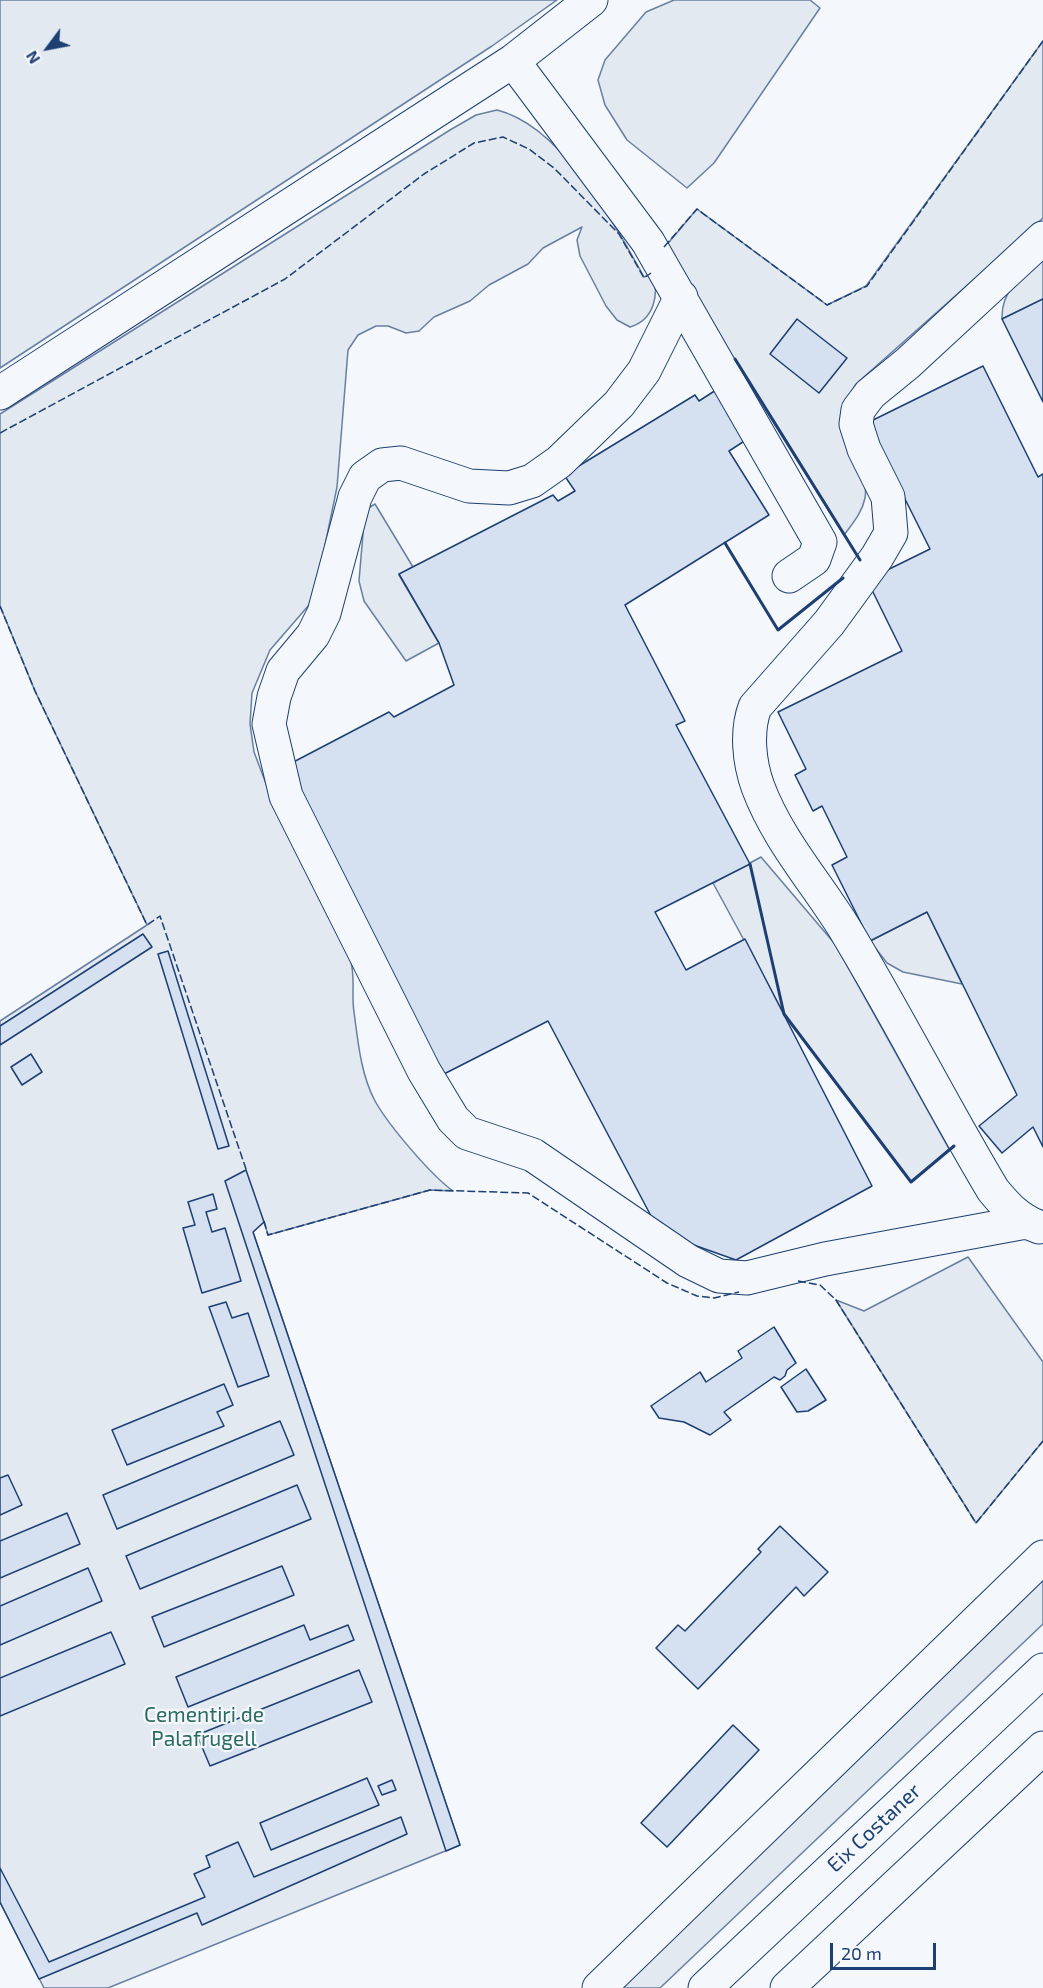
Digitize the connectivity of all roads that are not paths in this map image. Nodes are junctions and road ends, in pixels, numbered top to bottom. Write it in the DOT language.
graph roads {
  1 [pos="591,0"];
  2 [pos="513,61"];
  3 [pos="1043,238"];
  4 [pos="681,297"];
  5 [pos="0,393"];
  6 [pos="789,576"];
  7 [pos="1035,1225"];
  8 [pos="1043,1557"];
  9 [pos="1043,1670"];
  10 [pos="1043,1748"];
  11 [pos="599,1988"];
  12 [pos="705,1988"];
  13 [pos="787,1988"];
  1 -- 2 [label="main road"];
  2 -- 4 [label="main road"];
  2 -- 5 [label="main road"];
  3 -- 7 [label="main road"];
  4 -- 6 [label="main road"];
  4 -- 7 [label="main road"];
  8 -- 11 [label="main road"];
  9 -- 12 [label="main road, Eix Costaner"];
  10 -- 13 [label="main road"];
}
